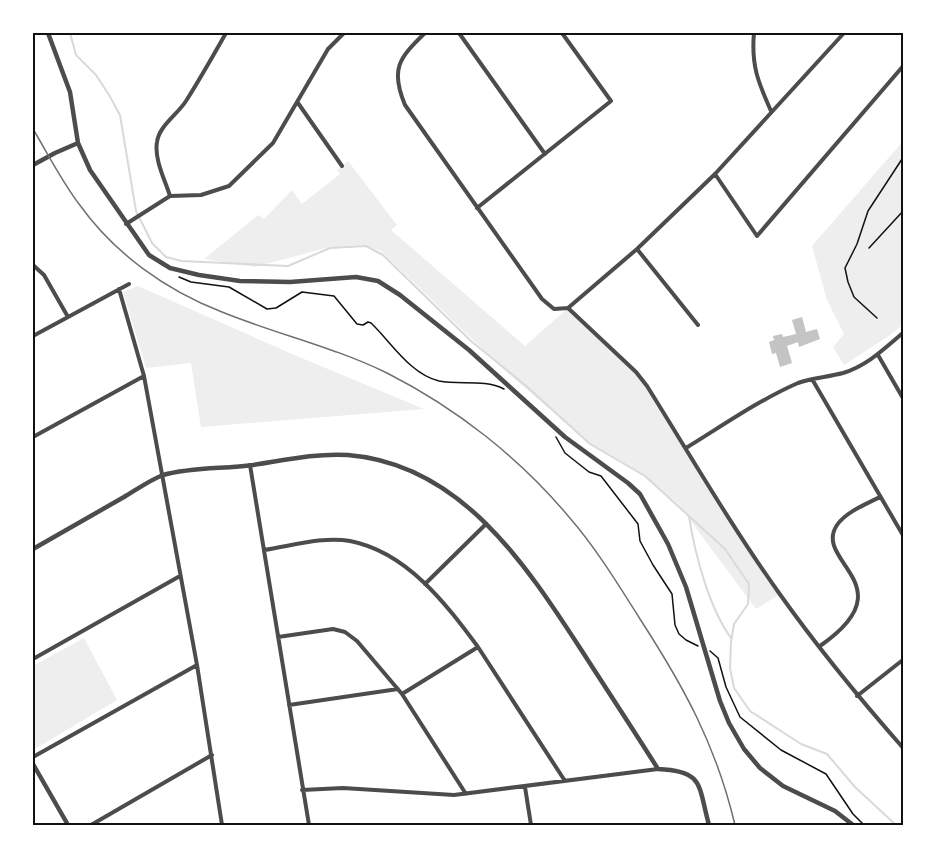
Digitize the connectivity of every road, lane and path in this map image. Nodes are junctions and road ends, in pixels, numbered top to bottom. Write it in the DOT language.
graph roads {
  1 [pos="48,33"];
  2 [pos="226,33"];
  3 [pos="344,33"];
  4 [pos="425,33"];
  5 [pos="459,33"];
  6 [pos="562,33"];
  7 [pos="754,33"];
  8 [pos="844,33"];
  9 [pos="904,65"];
  10 [pos="298,103"];
  11 [pos="771,111"];
  12 [pos="78,143"];
  13 [pos="545,154"];
  14 [pos="904,156"];
  15 [pos="33,165"];
  16 [pos="342,166"];
  17 [pos="715,174"];
  18 [pos="170,196"];
  19 [pos="477,208"];
  20 [pos="904,210"];
  21 [pos="126,224"];
  22 [pos="869,248"];
  23 [pos="638,249"];
  24 [pos="33,266"];
  25 [pos="173,273"];
  26 [pos="129,284"];
  27 [pos="119,290"];
  28 [pos="568,308"];
  29 [pos="68,317"];
  30 [pos="877,318"];
  31 [pos="698,325"];
  32 [pos="904,332"];
  33 [pos="33,336"];
  34 [pos="878,355"];
  35 [pos="144,376"];
  36 [pos="812,379"];
  37 [pos="508,391"];
  38 [pos="904,400"];
  39 [pos="553,431"];
  40 [pos="33,437"];
  41 [pos="686,448"];
  42 [pos="250,465"];
  43 [pos="162,476"];
  44 [pos="880,496"];
  45 [pos="486,524"];
  46 [pos="904,526"];
  47 [pos="899,529"];
  48 [pos="904,537"];
  49 [pos="33,549"];
  50 [pos="264,550"];
  51 [pos="180,576"];
  52 [pos="425,584"];
  53 [pos="278,637"];
  54 [pos="820,646"];
  55 [pos="478,647"];
  56 [pos="702,647"];
  57 [pos="709,650"];
  58 [pos="33,659"];
  59 [pos="904,659"];
  60 [pos="197,665"];
  61 [pos="398,688"];
  62 [pos="402,694"];
  63 [pos="857,696"];
  64 [pos="289,705"];
  65 [pos="903,748"];
  66 [pos="212,755"];
  67 [pos="33,757"];
  68 [pos="33,764"];
  69 [pos="658,769"];
  70 [pos="565,781"];
  71 [pos="525,786"];
  72 [pos="302,790"];
  73 [pos="466,794"];
  74 [pos="68,825"];
  75 [pos="91,825"];
  76 [pos="222,825"];
  77 [pos="309,825"];
  78 [pos="531,825"];
  79 [pos="709,825"];
  80 [pos="853,825"];
  81 [pos="864,825"];
  1 -- 12 [label="street"];
  2 -- 18 [label="street"];
  3 -- 10 [label="street"];
  4 -- 19 [label="street"];
  5 -- 13 [label="street"];
  6 -- 13 [label="street"];
  7 -- 11 [label="street"];
  8 -- 11 [label="street"];
  9 -- 17 [label="street"];
  10 -- 16 [label="street"];
  10 -- 18 [label="street"];
  11 -- 17 [label="street"];
  12 -- 15 [label="street"];
  12 -- 21 [label="street"];
  13 -- 19 [label="street"];
  14 -- 30 [label="path"];
  17 -- 23 [label="street"];
  18 -- 21 [label="street"];
  19 -- 28 [label="street"];
  20 -- 22 [label="path"];
  21 -- 80 [label="street"];
  23 -- 28 [label="street"];
  23 -- 31 [label="street"];
  24 -- 29 [label="street"];
  25 -- 37 [label="path"];
  26 -- 27 [label="street"];
  27 -- 29 [label="street"];
  27 -- 35 [label="street"];
  28 -- 41 [label="street"];
  29 -- 33 [label="street"];
  32 -- 34 [label="street"];
  34 -- 36 [label="street"];
  34 -- 38 [label="street"];
  35 -- 40 [label="street"];
  35 -- 43 [label="street"];
  36 -- 41 [label="street"];
  36 -- 44 [label="street"];
  39 -- 56 [label="path"];
  41 -- 54 [label="street"];
  42 -- 43 [label="street"];
  42 -- 45 [label="street"];
  42 -- 50 [label="street"];
  43 -- 49 [label="street"];
  43 -- 51 [label="street"];
  44 -- 47 [label="street"];
  44 -- 54 [label="street"];
  45 -- 52 [label="street"];
  45 -- 69 [label="street"];
  46 -- 47 [label="street"];
  47 -- 48 [label="street"];
  50 -- 52 [label="street"];
  50 -- 53 [label="street"];
  51 -- 58 [label="street"];
  51 -- 60 [label="street"];
  52 -- 55 [label="street"];
  53 -- 61 [label="street"];
  53 -- 64 [label="street"];
  54 -- 63 [label="street"];
  55 -- 62 [label="street"];
  55 -- 70 [label="street"];
  57 -- 81 [label="path"];
  59 -- 63 [label="street"];
  60 -- 66 [label="street"];
  60 -- 67 [label="street"];
  61 -- 62 [label="street"];
  61 -- 64 [label="street"];
  62 -- 73 [label="street"];
  63 -- 65 [label="street"];
  64 -- 72 [label="street"];
  66 -- 75 [label="street"];
  66 -- 76 [label="street"];
  68 -- 74 [label="street"];
  69 -- 70 [label="street"];
  69 -- 79 [label="street"];
  70 -- 71 [label="street"];
  71 -- 73 [label="street"];
  71 -- 78 [label="street"];
  72 -- 73 [label="street"];
  72 -- 77 [label="street"];
}
